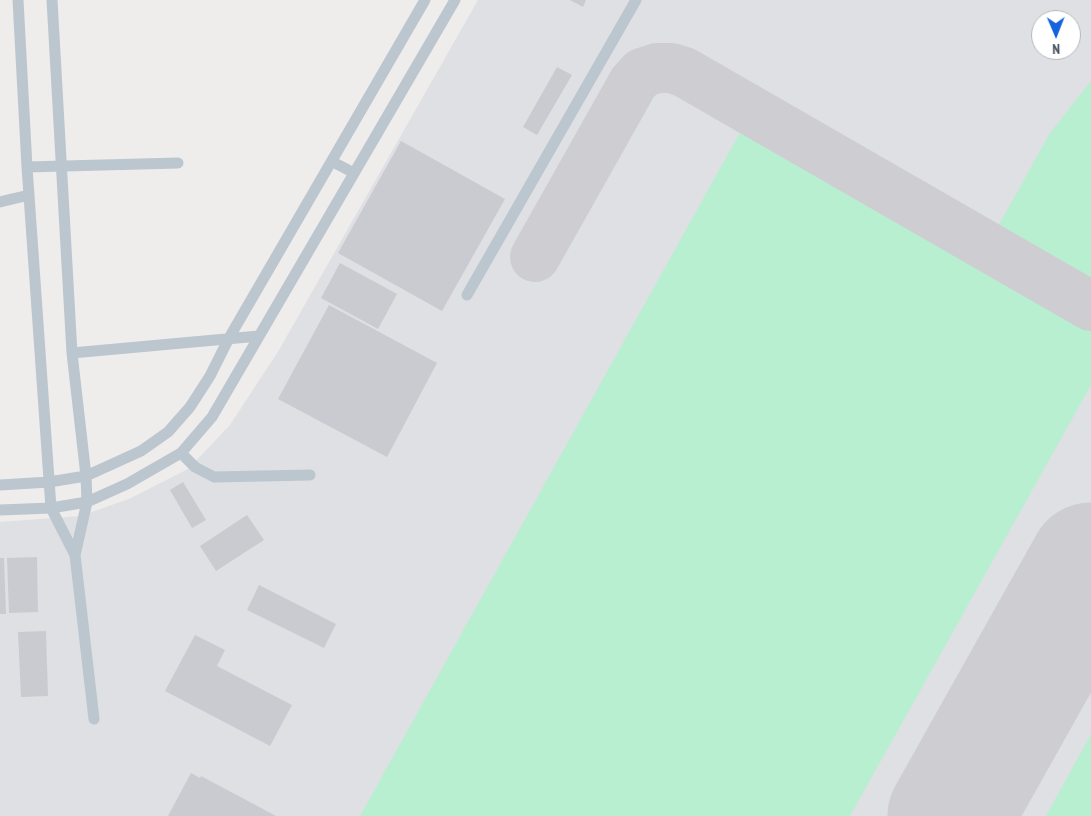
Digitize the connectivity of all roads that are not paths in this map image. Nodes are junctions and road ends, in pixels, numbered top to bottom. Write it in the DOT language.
graph roads {
  1 [pos="18,0"];
  2 [pos="52,0"];
  3 [pos="425,0"];
  4 [pos="455,0"];
  5 [pos="636,0"];
  6 [pos="332,162"];
  7 [pos="178,163"];
  8 [pos="62,166"];
  9 [pos="27,167"];
  10 [pos="354,173"];
  11 [pos="29,195"];
  12 [pos="0,202"];
  13 [pos="467,295"];
  14 [pos="259,336"];
  15 [pos="230,338"];
  16 [pos="72,353"];
  17 [pos="181,453"];
  18 [pos="310,475"];
  19 [pos="86,476"];
  20 [pos="49,482"];
  21 [pos="0,485"];
  22 [pos="87,502"];
  23 [pos="51,508"];
  24 [pos="0,510"];
  25 [pos="75,555"];
  26 [pos="94,719"];
  1 -- 9 [label="lane"];
  2 -- 8 [label="lane"];
  3 -- 6 [label="lane"];
  4 -- 10 [label="lane"];
  5 -- 13 [label="lane"];
  6 -- 10 [label="lane"];
  6 -- 15 [label="lane"];
  7 -- 8 [label="lane"];
  8 -- 9 [label="lane"];
  8 -- 16 [label="lane"];
  9 -- 11 [label="lane"];
  10 -- 14 [label="lane"];
  11 -- 12 [label="lane"];
  11 -- 20 [label="lane"];
  14 -- 15 [label="lane"];
  14 -- 17 [label="lane"];
  15 -- 16 [label="lane"];
  15 -- 19 [label="lane"];
  16 -- 19 [label="lane"];
  17 -- 18 [label="lane"];
  17 -- 22 [label="lane"];
  19 -- 20 [label="lane"];
  19 -- 22 [label="lane"];
  20 -- 21 [label="lane"];
  20 -- 23 [label="lane"];
  22 -- 23 [label="lane"];
  22 -- 25 [label="lane"];
  23 -- 24 [label="lane"];
  23 -- 25 [label="lane"];
  25 -- 26 [label="lane"];
}
